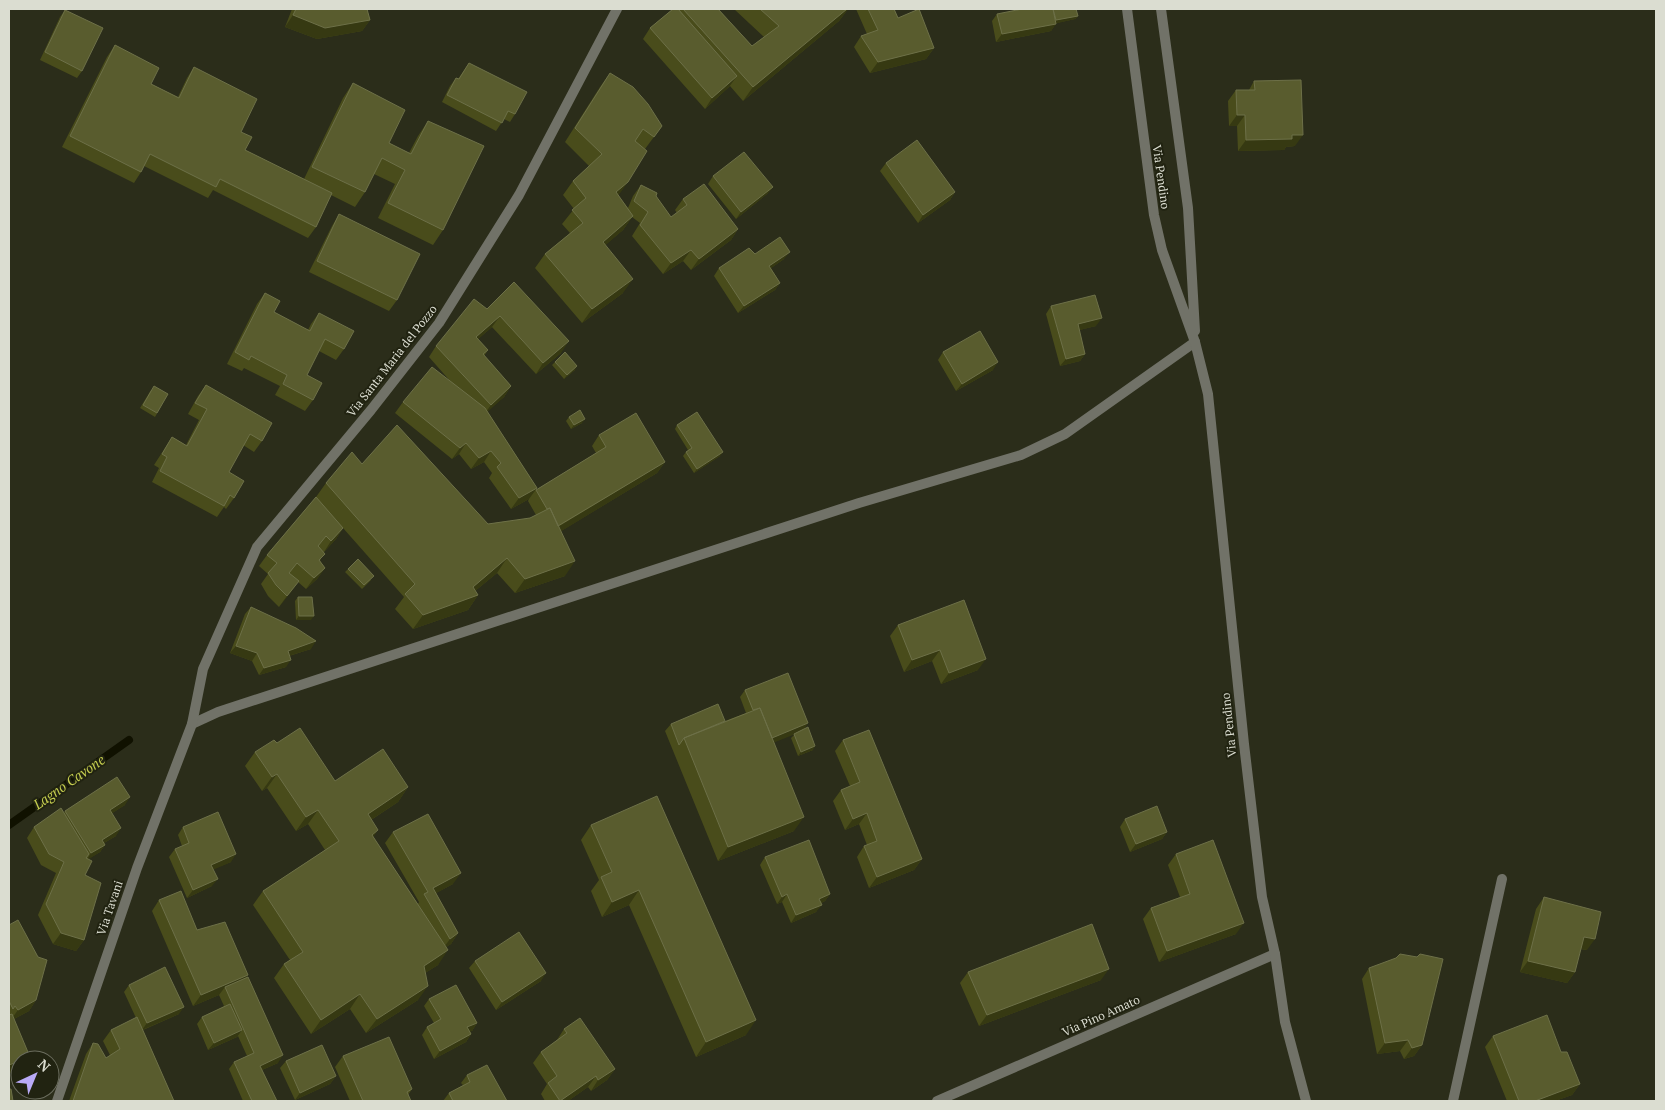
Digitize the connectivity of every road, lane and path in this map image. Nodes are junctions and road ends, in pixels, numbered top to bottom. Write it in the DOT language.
graph roads {
  1 [pos="617,9"];
  2 [pos="1127,9"];
  3 [pos="1161,9"];
  4 [pos="1195,342"];
  5 [pos="192,724"];
  6 [pos="1502,879"];
  7 [pos="1275,954"];
  8 [pos="57,1101"];
  9 [pos="938,1101"];
  10 [pos="1306,1101"];
  11 [pos="1453,1101"];
  1 -- 5 [label="street, Via Santa Maria del Pozzo"];
  2 -- 4 [label="street, Via Pendino"];
  3 -- 4 [label="street, Via Pendino"];
  4 -- 5 [label="street"];
  4 -- 7 [label="street, Via Pendino"];
  5 -- 8 [label="street, Via Tavani"];
  6 -- 11 [label="street"];
  7 -- 9 [label="street, Via Pino Amato"];
  7 -- 10 [label="street, Via Pendino"];
}
